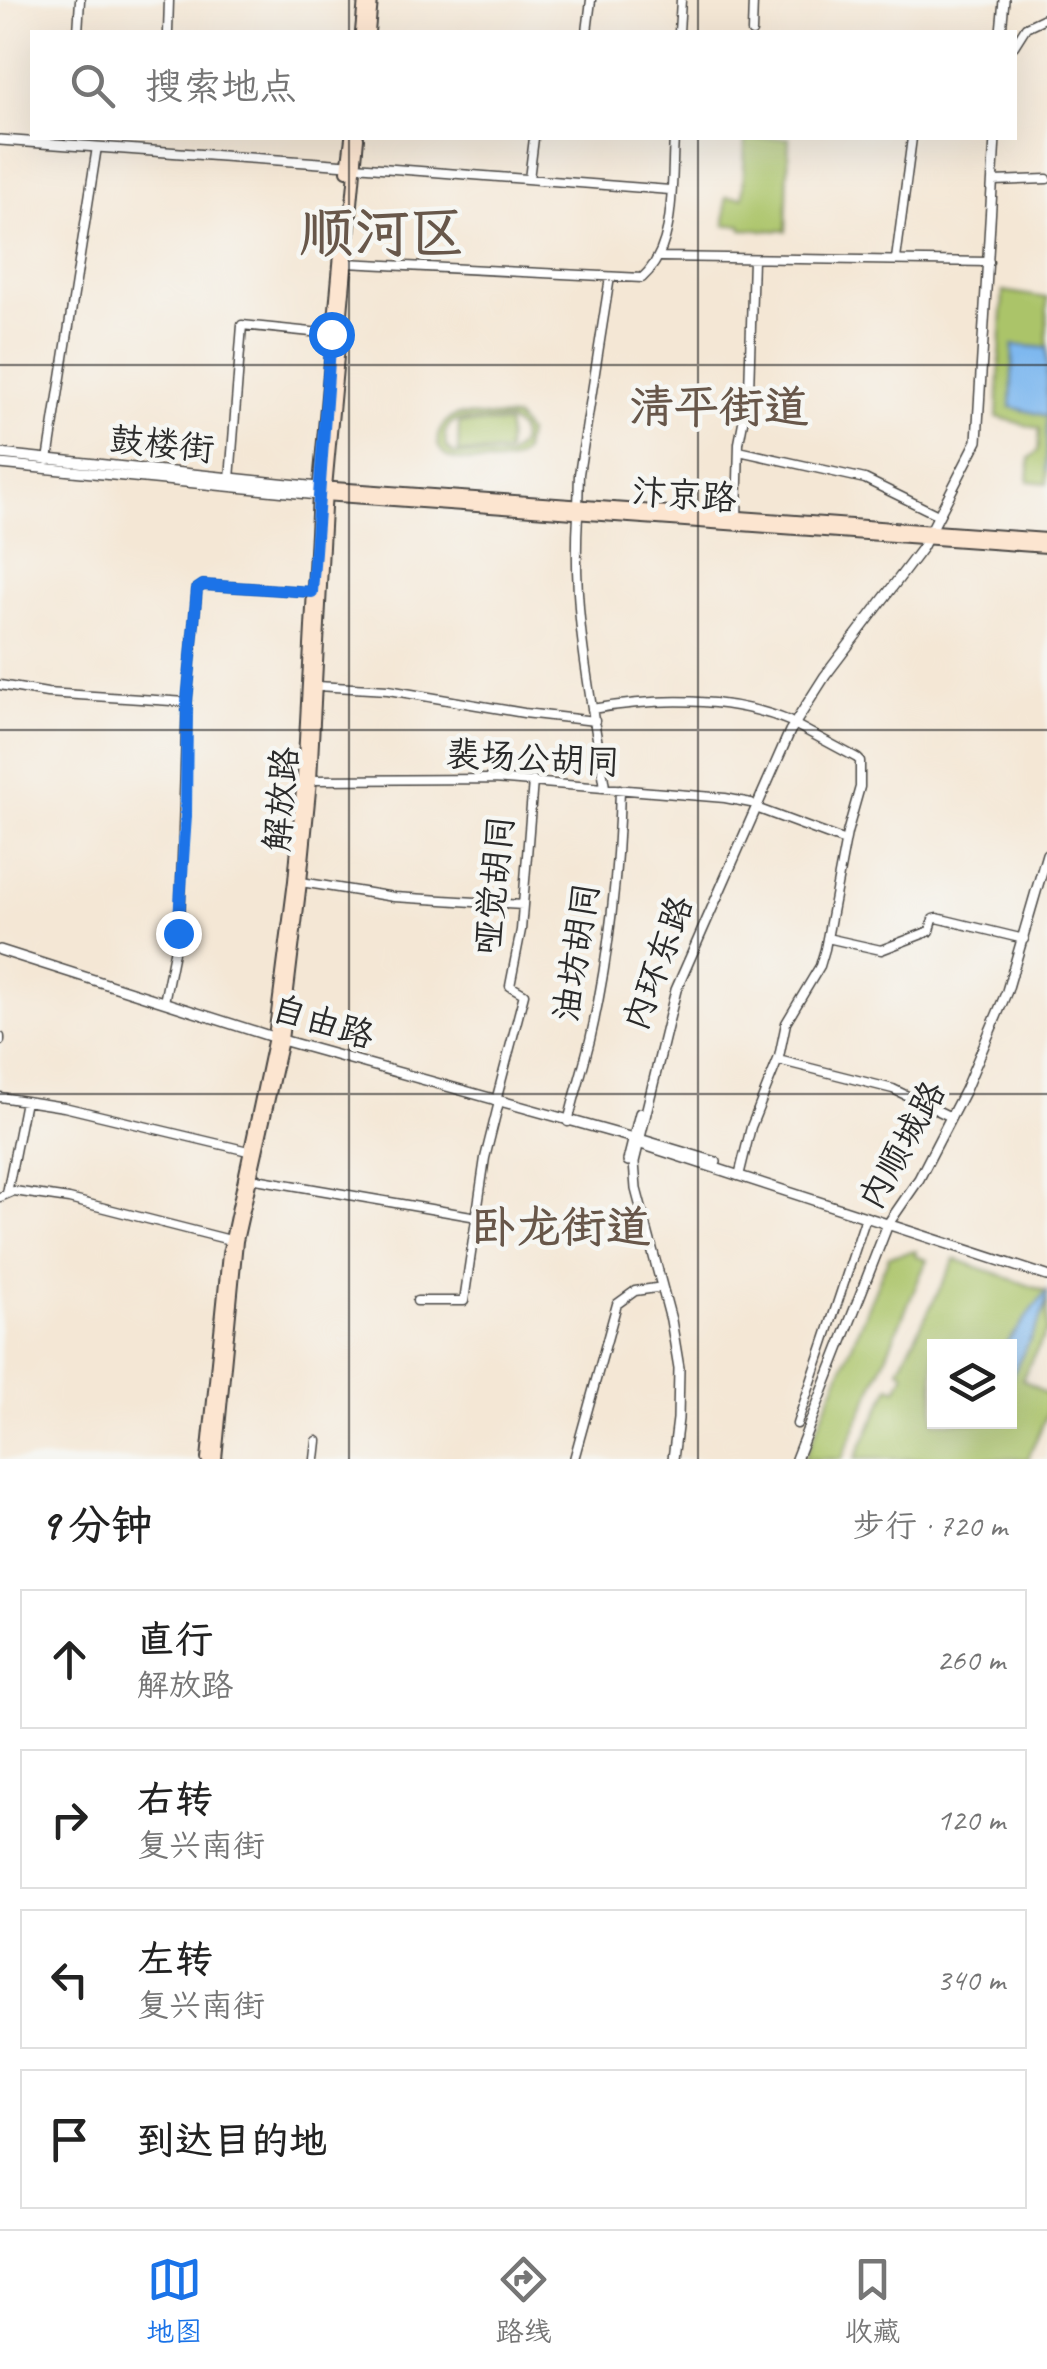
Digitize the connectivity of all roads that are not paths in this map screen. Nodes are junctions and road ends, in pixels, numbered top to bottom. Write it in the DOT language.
graph roads {
  1 [pos="80,0"];
  2 [pos="169,0"];
  3 [pos="364,0"];
  4 [pos="372,0"];
  5 [pos="591,0"];
  6 [pos="681,0"];
  7 [pos="753,0"];
  8 [pos="1004,0"];
  9 [pos="1047,17"];
  10 [pos="78,30"];
  11 [pos="168,30"];
  12 [pos="361,30"];
  13 [pos="369,30"];
  14 [pos="587,30"];
  15 [pos="679,30"];
  16 [pos="752,30"];
  17 [pos="1001,30"];
  18 [pos="1017,41"];
  19 [pos="0,140"];
  20 [pos="164,140"];
  21 [pos="354,140"];
  22 [pos="534,140"];
  23 [pos="674,140"];
  24 [pos="912,140"];
  25 [pos="995,140"];
  26 [pos="73,142"];
  27 [pos="97,147"];
  28 [pos="163,152"];
  29 [pos="351,166"];
  30 [pos="1047,178"];
  31 [pos="528,179"];
  32 [pos="993,181"];
  33 [pos="670,190"];
  34 [pos="660,257"];
  35 [pos="753,259"];
  36 [pos="896,259"];
  37 [pos="989,262"];
  38 [pos="346,263"];
  39 [pos="610,277"];
  40 [pos="331,334"];
  41 [pos="738,451"];
  42 [pos="0,454"];
  43 [pos="48,460"];
  44 [pos="0,464"];
  45 [pos="230,479"];
  46 [pos="322,491"];
  47 [pos="578,511"];
  48 [pos="938,515"];
  49 [pos="736,518"];
  50 [pos="927,535"];
  51 [pos="1047,539"];
  52 [pos="1047,547"];
  53 [pos="312,592"];
  54 [pos="0,685"];
  55 [pos="316,686"];
  56 [pos="187,702"];
  57 [pos="592,709"];
  58 [pos="595,721"];
  59 [pos="792,722"];
  60 [pos="311,780"];
  61 [pos="533,781"];
  62 [pos="605,787"];
  63 [pos="620,789"];
  64 [pos="754,806"];
  65 [pos="845,841"];
  66 [pos="1047,854"];
  67 [pos="301,882"];
  68 [pos="524,905"];
  69 [pos="826,938"];
  70 [pos="1024,939"];
  71 [pos="0,950"];
  72 [pos="164,1002"];
  73 [pos="278,1038"];
  74 [pos="778,1060"];
  75 [pos="0,1096"];
  76 [pos="25,1100"];
  77 [pos="497,1102"];
  78 [pos="951,1117"];
  79 [pos="568,1122"];
  80 [pos="637,1139"];
  81 [pos="248,1150"];
  82 [pos="740,1173"];
  83 [pos="250,1178"];
  84 [pos="4,1195"];
  85 [pos="866,1216"];
  86 [pos="476,1217"];
  87 [pos="890,1221"];
  88 [pos="230,1240"];
  89 [pos="1047,1273"];
  90 [pos="656,1288"];
  91 [pos="417,1301"];
  92 [pos="825,1344"];
  93 [pos="841,1350"];
  94 [pos="797,1424"];
  95 [pos="317,1441"];
  96 [pos="207,1459"];
  97 [pos="216,1459"];
  98 [pos="316,1459"];
  99 [pos="574,1459"];
  100 [pos="670,1459"];
  101 [pos="796,1459"];
  1 -- 10 [label="street"];
  2 -- 11 [label="street"];
  3 -- 12 [label="main road"];
  4 -- 13 [label="main road"];
  5 -- 14 [label="street"];
  6 -- 15 [label="street"];
  7 -- 16 [label="street"];
  8 -- 17 [label="street"];
  9 -- 18 [label="street"];
  19 -- 26 [label="street"];
  20 -- 28 [label="street"];
  21 -- 29 [label="main road, 解放路"];
  22 -- 31 [label="street"];
  23 -- 33 [label="street"];
  24 -- 36 [label="street"];
  25 -- 32 [label="street, 内环东路"];
  26 -- 27 [label="street"];
  27 -- 28 [label="street"];
  27 -- 43 [label="street"];
  28 -- 29 [label="street"];
  29 -- 31 [label="street"];
  29 -- 38 [label="main road, 解放路"];
  29 -- 40 [label="main road, 解放路"];
  30 -- 32 [label="street"];
  31 -- 33 [label="street"];
  32 -- 37 [label="street, 内环东路"];
  33 -- 34 [label="street"];
  34 -- 35 [label="street"];
  34 -- 39 [label="street"];
  35 -- 36 [label="street"];
  35 -- 41 [label="street"];
  36 -- 37 [label="street"];
  37 -- 48 [label="street, 内环东路"];
  38 -- 39 [label="street"];
  38 -- 46 [label="main road, 解放路"];
  39 -- 47 [label="street"];
  40 -- 45 [label="street"];
  40 -- 46 [label="main road, 解放路"];
  41 -- 48 [label="street"];
  41 -- 49 [label="street"];
  42 -- 43 [label="street, 鼓楼街"];
  43 -- 45 [label="street, 鼓楼街"];
  44 -- 46 [label="street, 鼓楼街"];
  45 -- 46 [label="street, 鼓楼街"];
  46 -- 47 [label="main road, 汴京路"];
  46 -- 53 [label="main road, 解放路"];
  46 -- 55 [label="main road, 解放路"];
  47 -- 49 [label="main road, 汴京路"];
  47 -- 50 [label="main road, 汴京路"];
  47 -- 57 [label="street"];
  48 -- 50 [label="street, 内环东路"];
  49 -- 50 [label="main road, 汴京路"];
  50 -- 51 [label="main road, 汴京路"];
  50 -- 52 [label="main road, 汴京路"];
  50 -- 59 [label="street, 内环东路"];
  53 -- 56 [label="street"];
  53 -- 73 [label="main road, 解放路"];
  54 -- 56 [label="street"];
  55 -- 58 [label="street"];
  55 -- 60 [label="main road, 解放路"];
  56 -- 72 [label="street"];
  57 -- 58 [label="street"];
  57 -- 59 [label="street"];
  58 -- 62 [label="street"];
  59 -- 64 [label="street, 内环东路"];
  59 -- 65 [label="street"];
  60 -- 61 [label="street, 裴场公胡同"];
  60 -- 67 [label="main road, 解放路"];
  61 -- 62 [label="street, 裴场公胡同"];
  61 -- 68 [label="street, 哑觉胡同"];
  62 -- 63 [label="street, 裴场公胡同"];
  63 -- 64 [label="street, 裴场公胡同"];
  63 -- 79 [label="street, 油坊胡同"];
  64 -- 65 [label="street, 裴场公胡同"];
  64 -- 80 [label="street, 内环东路"];
  65 -- 69 [label="street"];
  66 -- 70 [label="street, 内顺城路"];
  67 -- 68 [label="street"];
  67 -- 73 [label="main road, 解放路"];
  68 -- 77 [label="street, 哑觉胡同"];
  69 -- 70 [label="street"];
  69 -- 74 [label="street"];
  70 -- 78 [label="street, 内顺城路"];
  71 -- 72 [label="street, 自由路"];
  72 -- 73 [label="street, 自由路"];
  73 -- 77 [label="street, 自由路"];
  73 -- 81 [label="main road, 解放路"];
  73 -- 83 [label="main road, 解放路"];
  74 -- 78 [label="street"];
  74 -- 82 [label="street"];
  75 -- 76 [label="street"];
  76 -- 81 [label="street"];
  76 -- 84 [label="street"];
  77 -- 79 [label="street, 自由路"];
  77 -- 86 [label="street"];
  78 -- 87 [label="street, 内顺城路"];
  79 -- 80 [label="street, 自由路"];
  80 -- 82 [label="street, 自由路"];
  80 -- 90 [label="street, 内环东路"];
  80 -- 100 [label="street, 内环东路"];
  81 -- 88 [label="main road, 解放路"];
  82 -- 85 [label="street, 自由路"];
  82 -- 87 [label="street, 自由路"];
  83 -- 86 [label="street"];
  83 -- 97 [label="main road, 解放路"];
  84 -- 88 [label="street"];
  85 -- 87 [label="street, 自由路"];
  85 -- 92 [label="street"];
  86 -- 91 [label="street"];
  87 -- 89 [label="street, 自由路"];
  87 -- 93 [label="street, 内顺城路"];
  88 -- 96 [label="main road, 解放路"];
  90 -- 99 [label="street"];
  90 -- 100 [label="street, 内环东路"];
  92 -- 93 [label="street"];
  92 -- 94 [label="street"];
  93 -- 101 [label="street, 内顺城路"];
  95 -- 98 [label="street"];
}
